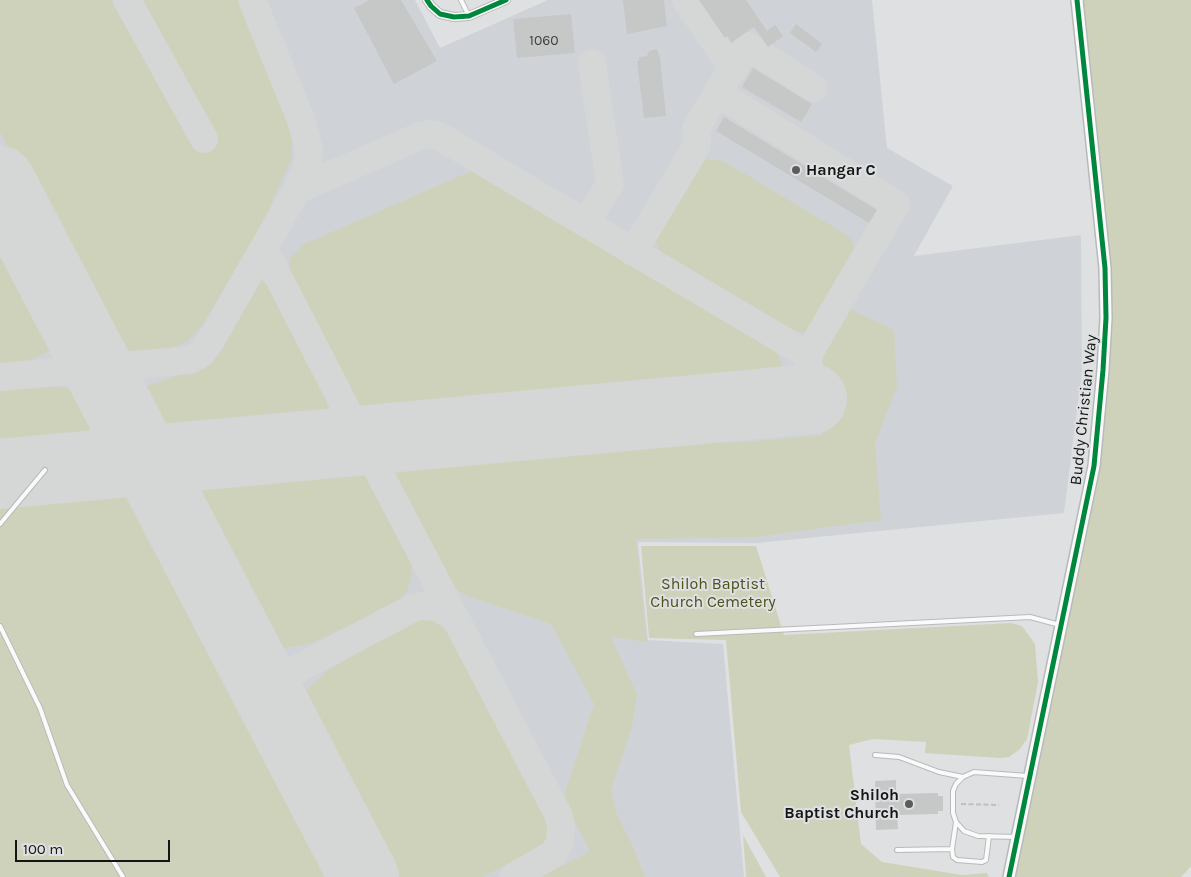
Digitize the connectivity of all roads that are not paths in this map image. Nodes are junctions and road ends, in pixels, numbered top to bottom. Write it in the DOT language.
graph roads {
  1 [pos="427,0"];
  2 [pos="461,0"];
  3 [pos="505,0"];
  4 [pos="1077,0"];
  5 [pos="470,16"];
  6 [pos="44,470"];
  7 [pos="0,524"];
  8 [pos="1061,625"];
  9 [pos="0,626"];
  10 [pos="696,634"];
  11 [pos="875,755"];
  12 [pos="1030,776"];
  13 [pos="963,777"];
  14 [pos="956,822"];
  15 [pos="989,836"];
  16 [pos="1017,837"];
  17 [pos="952,849"];
  18 [pos="897,850"];
  19 [pos="123,877"];
  20 [pos="1009,877"];
  1 -- 5 [label="street"];
  2 -- 5 [label="lane"];
  3 -- 5 [label="street"];
  4 -- 8 [label="street, Buddy Christian Way"];
  6 -- 7 [label="lane"];
  8 -- 10 [label="lane"];
  8 -- 12 [label="street, Buddy Christian Way"];
  9 -- 19 [label="lane"];
  11 -- 13 [label="lane"];
  12 -- 13 [label="lane"];
  12 -- 16 [label="street, Buddy Christian Way"];
  13 -- 14 [label="lane"];
  14 -- 15 [label="lane"];
  14 -- 17 [label="lane"];
  15 -- 16 [label="lane"];
  15 -- 17 [label="lane"];
  16 -- 20 [label="street, Buddy Christian Way"];
  17 -- 18 [label="lane"];
}
